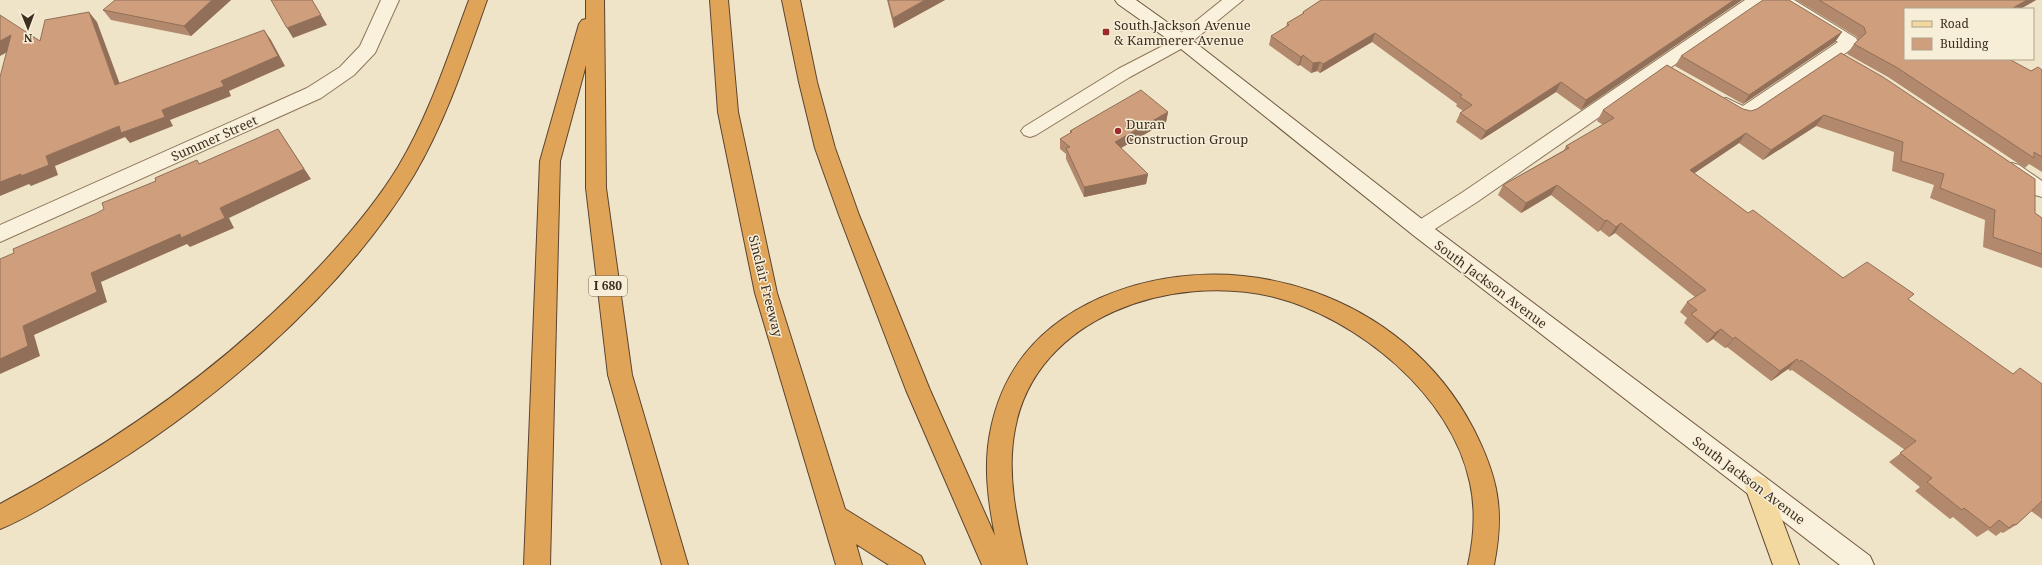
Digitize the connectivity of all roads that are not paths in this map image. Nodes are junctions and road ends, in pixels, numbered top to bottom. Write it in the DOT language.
graph roads {
  1 [pos="390,0"];
  2 [pos="478,0"];
  3 [pos="595,0"];
  4 [pos="719,0"];
  5 [pos="791,0"];
  6 [pos="1124,0"];
  7 [pos="1234,0"];
  8 [pos="1756,0"];
  9 [pos="1782,0"];
  10 [pos="1182,41"];
  11 [pos="1832,54"];
  12 [pos="1851,65"];
  13 [pos="1715,98"];
  14 [pos="1030,132"];
  15 [pos="1997,160"];
  16 [pos="2042,190"];
  17 [pos="1420,229"];
  18 [pos="0,234"];
  19 [pos="1758,487"];
  20 [pos="833,516"];
  21 [pos="0,517"];
  22 [pos="537,565"];
  23 [pos="675,565"];
  24 [pos="849,565"];
  25 [pos="912,565"];
  26 [pos="997,565"];
  27 [pos="1014,565"];
  28 [pos="1481,565"];
  29 [pos="1786,565"];
  30 [pos="1861,565"];
  1 -- 18 [label="main road, Summer Street"];
  2 -- 21 [label="highway"];
  3 -- 22 [label="highway"];
  3 -- 23 [label="highway, I 680"];
  4 -- 20 [label="highway, Sinclair Freeway"];
  5 -- 26 [label="highway"];
  6 -- 10 [label="main road, South Jackson Avenue"];
  7 -- 10 [label="main road"];
  8 -- 17 [label="lane"];
  9 -- 11 [label="lane"];
  10 -- 14 [label="lane"];
  10 -- 17 [label="main road, South Jackson Avenue"];
  11 -- 12 [label="lane"];
  11 -- 13 [label="lane"];
  15 -- 16 [label="lane"];
  17 -- 19 [label="main road, South Jackson Avenue"];
  19 -- 29 [label="main road"];
  19 -- 30 [label="main road, South Jackson Avenue"];
  20 -- 24 [label="highway, Sinclair Freeway"];
  20 -- 25 [label="highway"];
  27 -- 28 [label="highway"];
}
